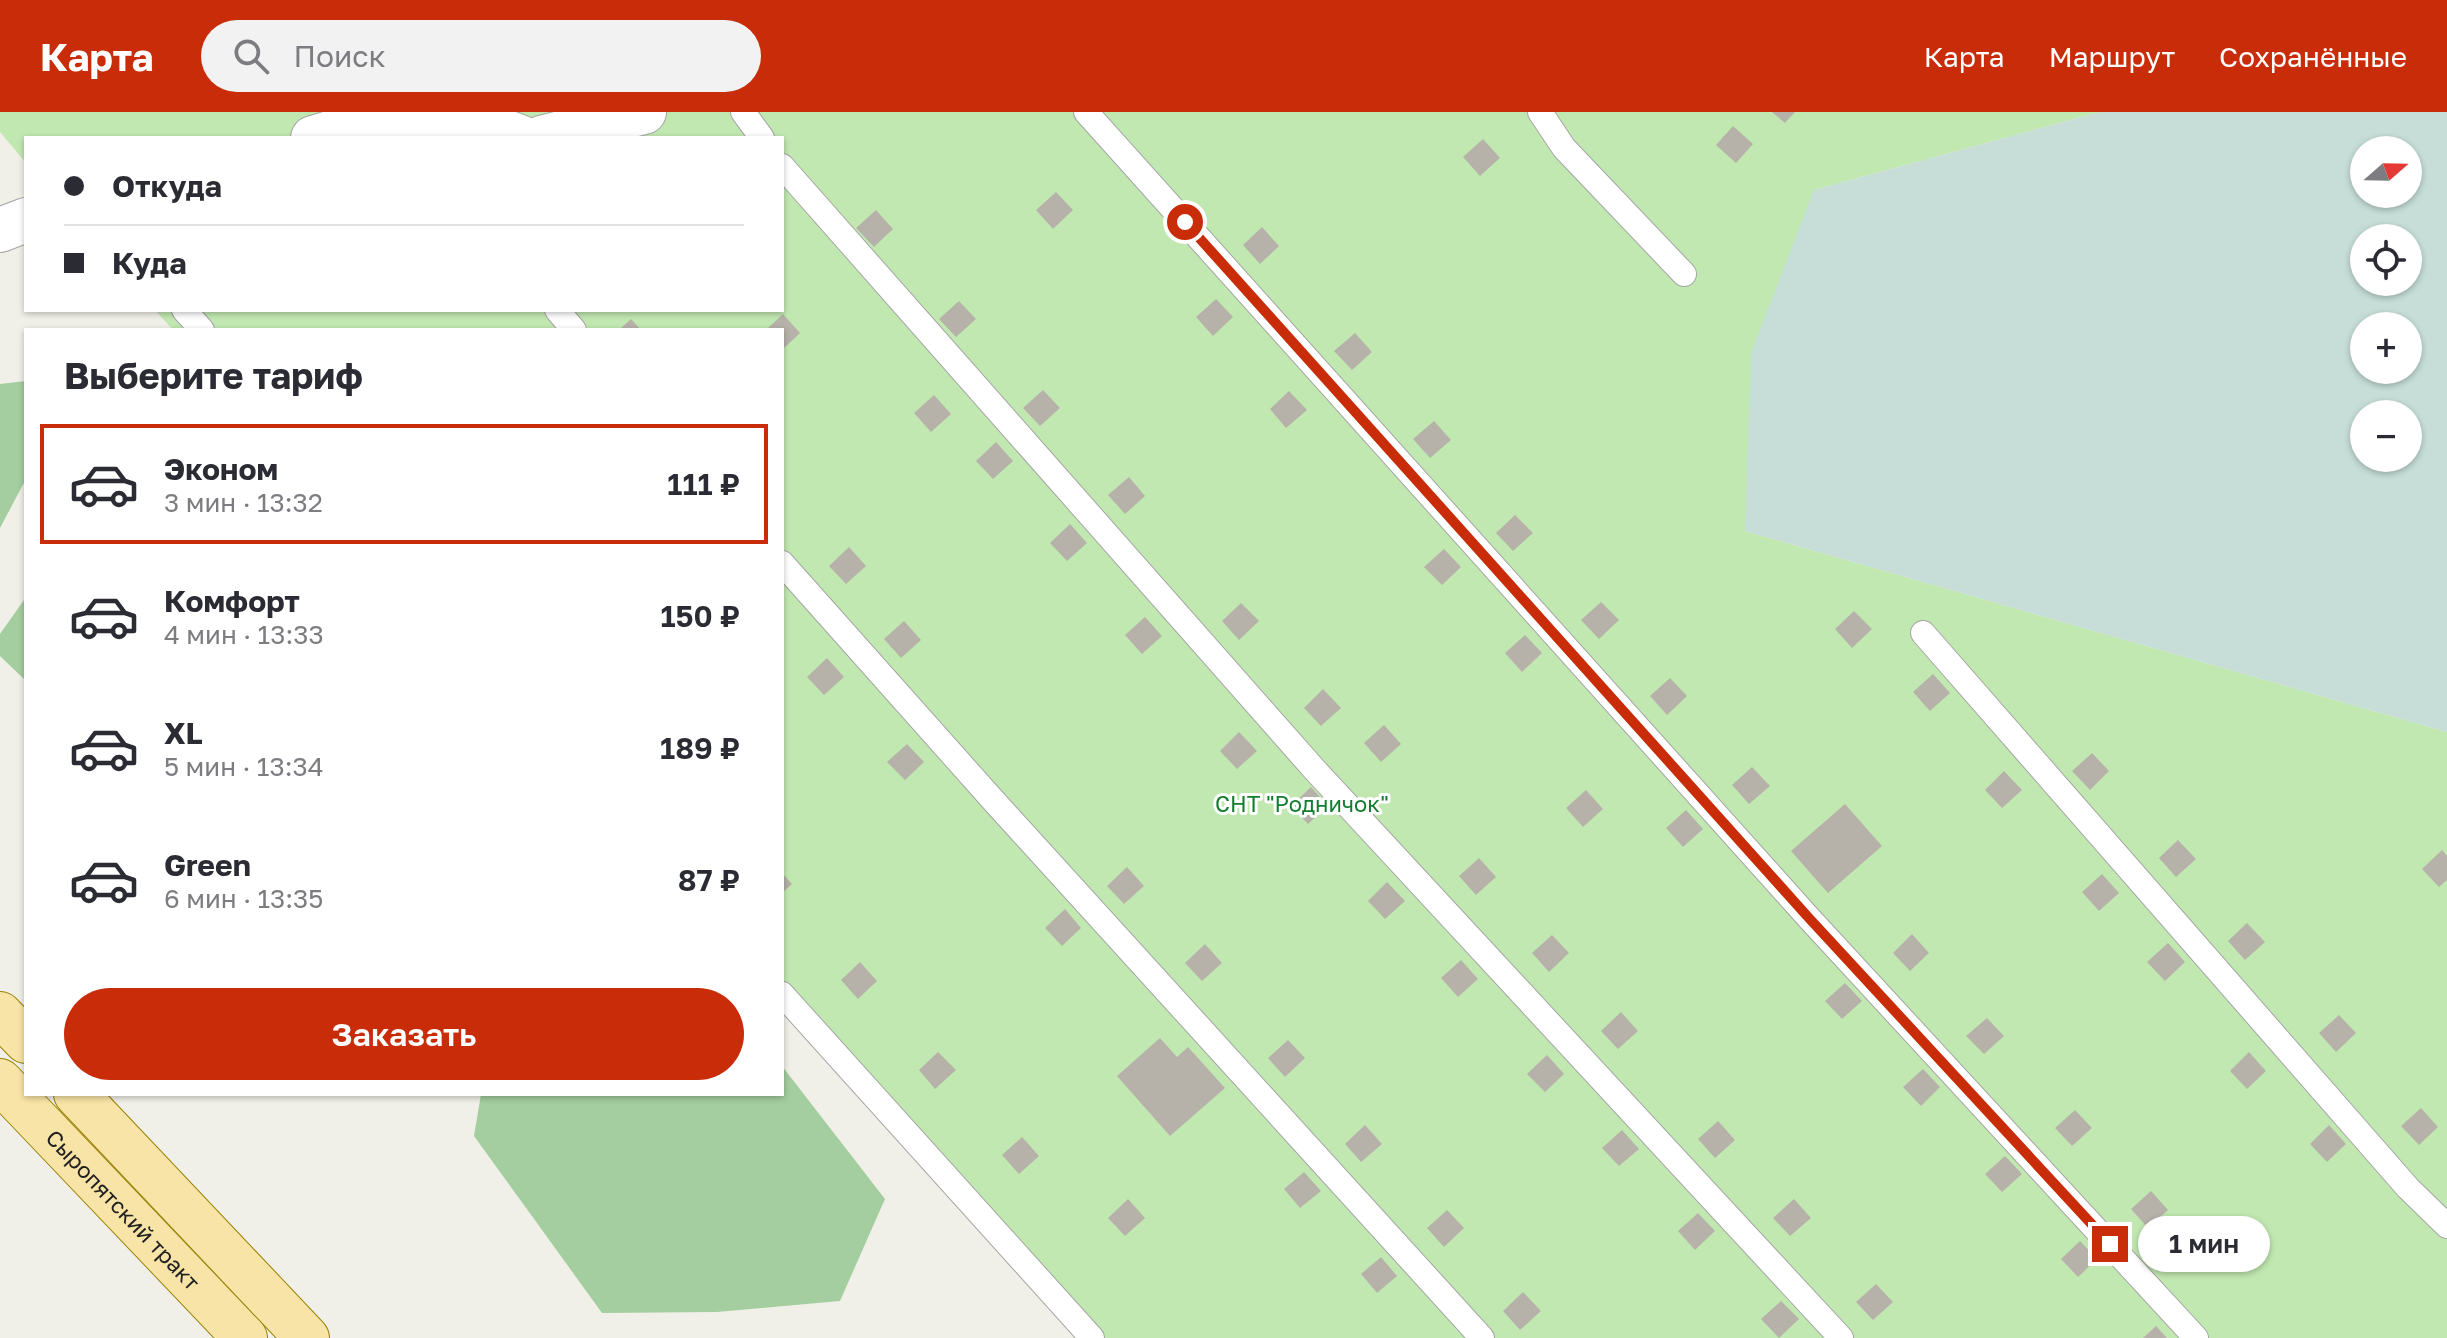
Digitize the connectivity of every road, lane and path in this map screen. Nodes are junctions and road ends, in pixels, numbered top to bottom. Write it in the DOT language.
graph roads {
  1 [pos="644,112"];
  2 [pos="743,112"];
  3 [pos="1086,112"];
  4 [pos="1540,112"];
  5 [pos="606,118"];
  6 [pos="320,136"];
  7 [pos="517,136"];
  8 [pos="548,136"];
  9 [pos="761,136"];
  10 [pos="784,168"];
  11 [pos="24,221"];
  12 [pos="0,230"];
  13 [pos="1684,274"];
  14 [pos="186,312"];
  15 [pos="559,312"];
  16 [pos="200,328"];
  17 [pos="572,328"];
  18 [pos="784,565"];
  19 [pos="1923,633"];
  20 [pos="784,996"];
  21 [pos="0,1014"];
  22 [pos="24,1039"];
  23 [pos="0,1081"];
  24 [pos="78,1096"];
  25 [pos="2447,1226"];
  26 [pos="245,1338"];
  27 [pos="307,1338"];
  28 [pos="1092,1338"];
  29 [pos="1482,1338"];
  30 [pos="1841,1338"];
  31 [pos="2196,1338"];
  1 -- 5 [label="street"];
  2 -- 9 [label="lane"];
  3 -- 31 [label="lane"];
  4 -- 13 [label="lane"];
  5 -- 8 [label="street"];
  6 -- 7 [label="street"];
  10 -- 30 [label="lane"];
  11 -- 12 [label="street"];
  14 -- 16 [label="lane"];
  15 -- 17 [label="lane"];
  18 -- 29 [label="lane"];
  19 -- 25 [label="lane"];
  20 -- 28 [label="lane"];
  21 -- 22 [label="main road"];
  23 -- 26 [label="main road, Сыропятский тракт"];
  24 -- 27 [label="main road, Сыропятский тракт"];
}
